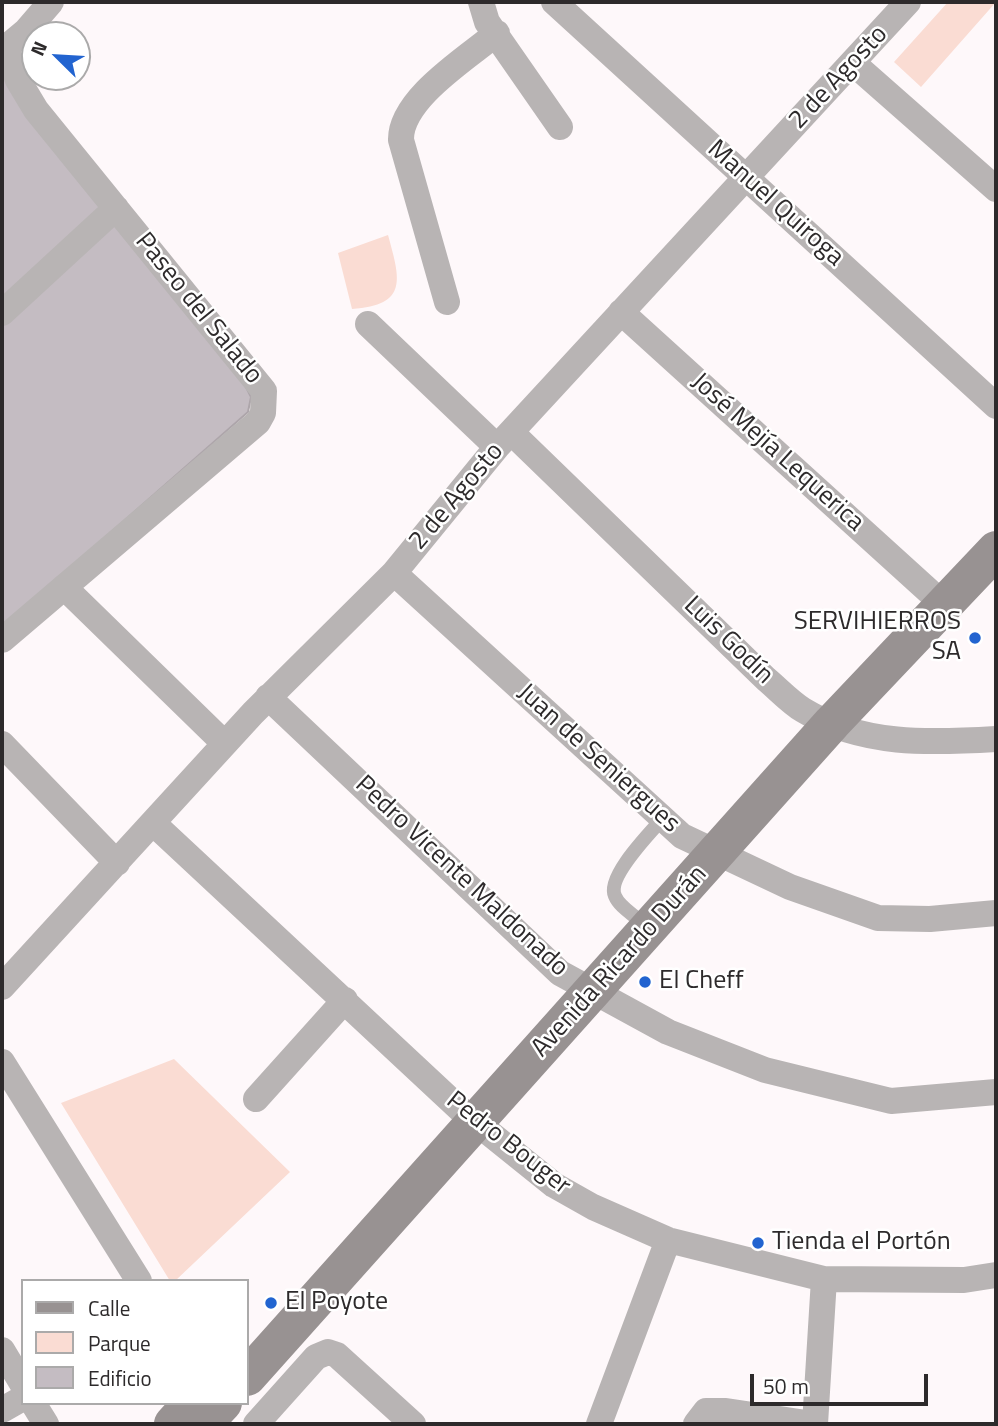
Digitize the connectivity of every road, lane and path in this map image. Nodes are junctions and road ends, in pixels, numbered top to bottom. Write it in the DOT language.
graph roads {
  1 [pos="51,2"];
  2 [pos="481,2"];
  3 [pos="554,2"];
  4 [pos="908,2"];
  5 [pos="497,33"];
  6 [pos="4,49"];
  7 [pos="854,64"];
  8 [pos="560,127"];
  9 [pos="746,178"];
  10 [pos="996,189"];
  11 [pos="116,208"];
  12 [pos="447,302"];
  13 [pos="621,312"];
  14 [pos="2,313"];
  15 [pos="368,324"];
  16 [pos="996,406"];
  17 [pos="504,439"];
  18 [pos="996,525"];
  19 [pos="996,550"];
  20 [pos="394,573"];
  21 [pos="64,587"];
  22 [pos="932,594"];
  23 [pos="2,640"];
  24 [pos="268,697"];
  25 [pos="818,717"];
  26 [pos="996,739"];
  27 [pos="224,743"];
  28 [pos="2,744"];
  29 [pos="663,818"];
  30 [pos="153,823"];
  31 [pos="710,851"];
  32 [pos="117,863"];
  33 [pos="996,913"];
  34 [pos="639,920"];
  35 [pos="2,987"];
  36 [pos="586,989"];
  37 [pos="345,1000"];
  38 [pos="2,1062"];
  39 [pos="996,1092"];
  40 [pos="256,1099"];
  41 [pos="469,1117"];
  42 [pos="668,1240"];
  43 [pos="996,1275"];
  44 [pos="138,1279"];
  45 [pos="824,1279"];
  46 [pos="248,1344"];
  47 [pos="2,1350"];
  48 [pos="248,1376"];
  49 [pos="21,1382"];
  50 [pos="21,1399"];
  51 [pos="34,1405"];
  52 [pos="190,1405"];
  53 [pos="221,1405"];
  54 [pos="2,1410"];
  55 [pos="46,1424"];
  56 [pos="173,1424"];
  57 [pos="203,1424"];
  58 [pos="256,1424"];
  59 [pos="413,1424"];
  60 [pos="599,1424"];
  61 [pos="696,1424"];
  62 [pos="814,1424"];
  1 -- 6 [label="street, Paseo del Salado"];
  2 -- 5 [label="street"];
  3 -- 9 [label="street, Manuel Quiroga"];
  4 -- 7 [label="street, 2 de Agosto"];
  5 -- 8 [label="street"];
  5 -- 12 [label="street"];
  6 -- 11 [label="street, Paseo del Salado"];
  7 -- 9 [label="street, 2 de Agosto"];
  7 -- 10 [label="street"];
  9 -- 13 [label="street, 2 de Agosto"];
  9 -- 16 [label="street, Manuel Quiroga"];
  11 -- 14 [label="street"];
  11 -- 21 [label="street, Paseo del Salado"];
  13 -- 17 [label="street, 2 de Agosto"];
  13 -- 22 [label="street, José Mejía Lequerica"];
  15 -- 17 [label="street, Luis Godín"];
  17 -- 20 [label="street, 2 de Agosto"];
  17 -- 25 [label="street, Luis Godín"];
  18 -- 22 [label="street, Avenida Ricardo Durán"];
  19 -- 25 [label="street, Avenida Ricardo Durán"];
  20 -- 24 [label="street, 2 de Agosto"];
  20 -- 29 [label="street, Juan de Seniergues"];
  21 -- 23 [label="street, Paseo del Salado"];
  21 -- 27 [label="street"];
  22 -- 25 [label="street, Avenida Ricardo Durán"];
  24 -- 27 [label="street, 2 de Agosto"];
  24 -- 36 [label="street, Pedro Vicente Maldonado"];
  25 -- 26 [label="street, Luis Godín"];
  25 -- 31 [label="street, Avenida Ricardo Durán"];
  27 -- 30 [label="street, 2 de Agosto"];
  28 -- 32 [label="street"];
  29 -- 31 [label="street, Juan de Seniergues"];
  29 -- 34 [label="lane"];
  30 -- 32 [label="street, 2 de Agosto"];
  30 -- 37 [label="street, Pedro Bouger"];
  31 -- 33 [label="street, Juan de Seniergues"];
  31 -- 34 [label="street, Avenida Ricardo Durán"];
  31 -- 36 [label="street, Avenida Ricardo Durán"];
  32 -- 35 [label="street, 2 de Agosto"];
  34 -- 36 [label="street, Avenida Ricardo Durán"];
  36 -- 39 [label="street, Pedro Vicente Maldonado"];
  36 -- 41 [label="street, Avenida Ricardo Durán"];
  37 -- 40 [label="street"];
  37 -- 41 [label="street, Pedro Bouger"];
  38 -- 44 [label="street"];
  41 -- 42 [label="street, Pedro Bouger"];
  41 -- 46 [label="street, Avenida Ricardo Durán"];
  41 -- 48 [label="street, Avenida Ricardo Durán"];
  42 -- 45 [label="street, Pedro Bouger"];
  42 -- 60 [label="street"];
  43 -- 45 [label="street, Pedro Bouger"];
  45 -- 62 [label="street"];
  47 -- 49 [label="street"];
  50 -- 54 [label="street"];
  51 -- 55 [label="street"];
  52 -- 56 [label="street"];
  53 -- 57 [label="street"];
  58 -- 59 [label="street"];
  61 -- 62 [label="street"];
}
